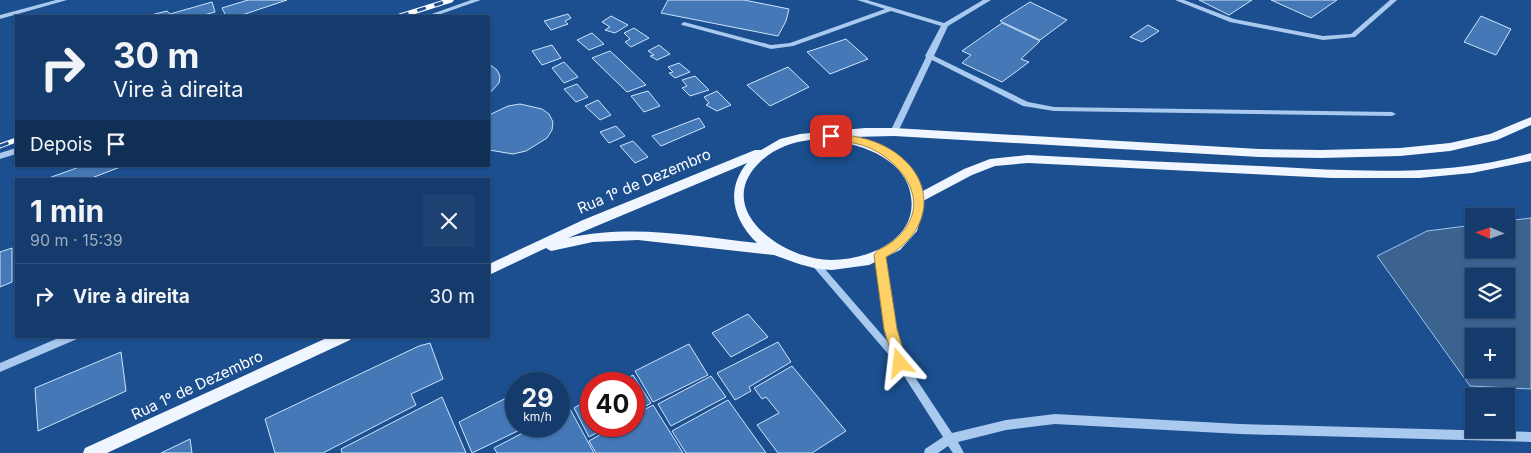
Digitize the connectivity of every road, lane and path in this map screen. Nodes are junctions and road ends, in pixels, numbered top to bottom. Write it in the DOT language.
graph roads {
  1 [pos="64,0"];
  2 [pos="478,0"];
  3 [pos="860,0"];
  4 [pos="988,0"];
  5 [pos="1178,0"];
  6 [pos="1394,0"];
  7 [pos="888,10"];
  8 [pos="432,15"];
  9 [pos="0,17"];
  10 [pos="684,24"];
  11 [pos="946,25"];
  12 [pos="929,56"];
  13 [pos="1392,114"];
  14 [pos="1531,121"];
  15 [pos="894,132"];
  16 [pos="831,136"];
  17 [pos="772,148"];
  18 [pos="15,151"];
  19 [pos="0,156"];
  20 [pos="1531,157"];
  21 [pos="919,198"];
  22 [pos="532,250"];
  23 [pos="776,250"];
  24 [pos="880,255"];
  25 [pos="815,263"];
  26 [pos="490,270"];
  27 [pos="69,338"];
  28 [pos="341,338"];
  29 [pos="900,363"];
  30 [pos="0,368"];
  31 [pos="1531,437"];
  32 [pos="949,439"];
  33 [pos="91,453"];
  34 [pos="929,453"];
  35 [pos="959,453"];
  1 -- 9 [label="street"];
  2 -- 8 [label="street"];
  3 -- 7 [label="street"];
  4 -- 11 [label="street"];
  5 -- 6 [label="street"];
  7 -- 10 [label="street"];
  7 -- 11 [label="street"];
  11 -- 12 [label="street"];
  12 -- 13 [label="street"];
  12 -- 15 [label="street"];
  14 -- 15 [label="main road"];
  15 -- 16 [label="main road"];
  16 -- 17 [label="main road"];
  16 -- 21 [label="main road"];
  17 -- 22 [label="main road, Rua 1º de Dezembro"];
  17 -- 23 [label="main road"];
  18 -- 19 [label="street"];
  20 -- 21 [label="main road"];
  21 -- 24 [label="main road"];
  22 -- 23 [label="main road, Rua 1º de Dezembro"];
  22 -- 26 [label="main road, Rua 1º de Dezembro"];
  23 -- 25 [label="main road"];
  24 -- 25 [label="main road"];
  24 -- 29 [label="street"];
  25 -- 29 [label="street"];
  27 -- 30 [label="street"];
  28 -- 33 [label="main road, Rua 1º de Dezembro"];
  29 -- 32 [label="street"];
  31 -- 32 [label="street"];
  32 -- 34 [label="street"];
  32 -- 35 [label="street"];
}
